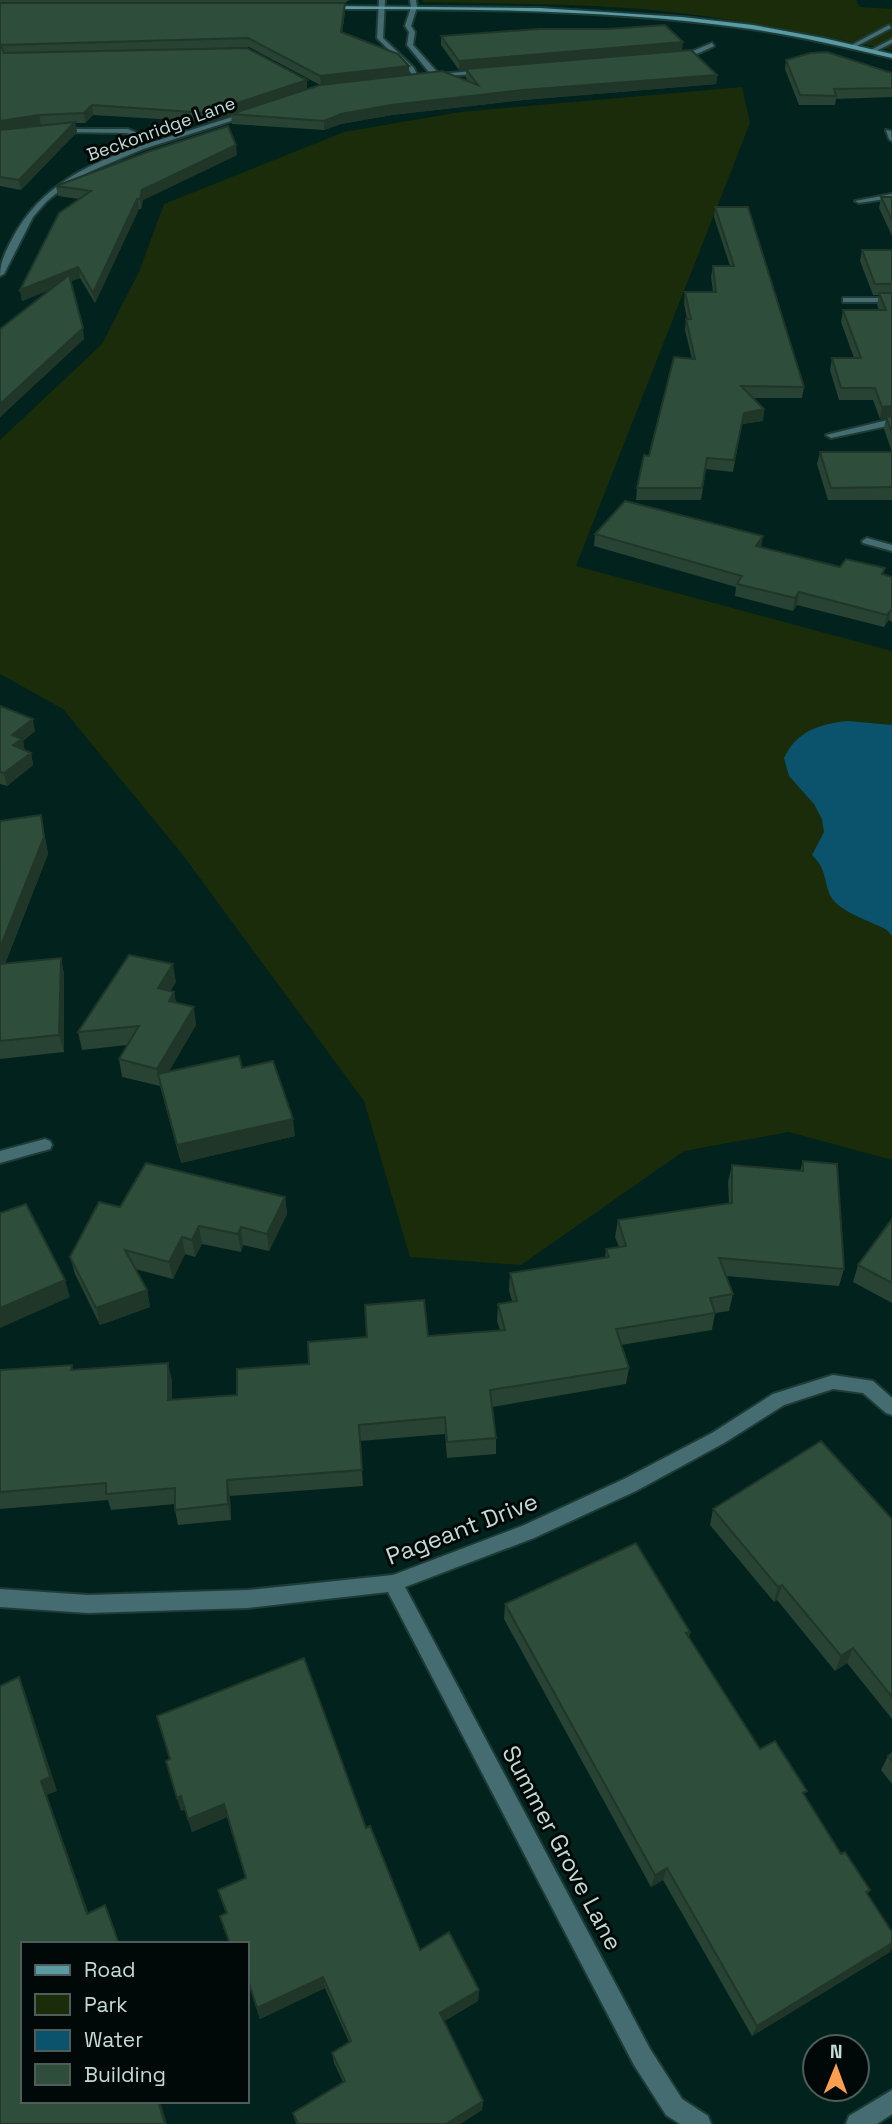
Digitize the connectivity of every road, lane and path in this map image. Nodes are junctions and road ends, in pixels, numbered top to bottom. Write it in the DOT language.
graph roads {
  1 [pos="382,4"];
  2 [pos="413,4"];
  3 [pos="324,7"];
  4 [pos="892,19"];
  5 [pos="381,28"];
  6 [pos="390,28"];
  7 [pos="400,28"];
  8 [pos="410,28"];
  9 [pos="891,28"];
  10 [pos="411,41"];
  11 [pos="892,41"];
  12 [pos="385,42"];
  13 [pos="712,46"];
  14 [pos="853,46"];
  15 [pos="872,51"];
  16 [pos="663,57"];
  17 [pos="892,57"];
  18 [pos="490,71"];
  19 [pos="437,76"];
  20 [pos="417,78"];
  21 [pos="405,79"];
  22 [pos="257,111"];
  23 [pos="43,131"];
  24 [pos="888,131"];
  25 [pos="892,139"];
  26 [pos="158,144"];
  27 [pos="892,195"];
  28 [pos="859,201"];
  29 [pos="0,274"];
  30 [pos="846,300"];
  31 [pos="892,300"];
  32 [pos="892,422"];
  33 [pos="831,435"];
  34 [pos="867,541"];
  35 [pos="892,548"];
  36 [pos="45,1145"];
  37 [pos="0,1157"];
  38 [pos="892,1408"];
  39 [pos="393,1583"];
  40 [pos="0,1598"];
  41 [pos="892,2101"];
  42 [pos="700,2124"];
  43 [pos="857,2124"];
  1 -- 2 [label="street"];
  1 -- 3 [label="street"];
  1 -- 5 [label="street"];
  2 -- 8 [label="street"];
  2 -- 14 [label="street"];
  4 -- 9 [label="street"];
  5 -- 6 [label="street"];
  5 -- 12 [label="street"];
  7 -- 8 [label="street"];
  8 -- 10 [label="street"];
  9 -- 14 [label="street"];
  10 -- 12 [label="street"];
  10 -- 19 [label="street"];
  11 -- 15 [label="street"];
  12 -- 20 [label="street"];
  13 -- 16 [label="street"];
  14 -- 15 [label="street"];
  15 -- 17 [label="street"];
  18 -- 19 [label="street"];
  19 -- 20 [label="street"];
  20 -- 21 [label="street"];
  22 -- 26 [label="street, Beckonridge Lane"];
  23 -- 26 [label="street"];
  24 -- 25 [label="street"];
  26 -- 29 [label="street, Beckonridge Lane"];
  27 -- 28 [label="street"];
  30 -- 31 [label="street"];
  32 -- 33 [label="street"];
  34 -- 35 [label="street"];
  36 -- 37 [label="street"];
  38 -- 39 [label="street, Pageant Drive"];
  39 -- 40 [label="street, Pageant Drive"];
  39 -- 42 [label="street, Summer Grove Lane"];
  41 -- 43 [label="street"];
}
